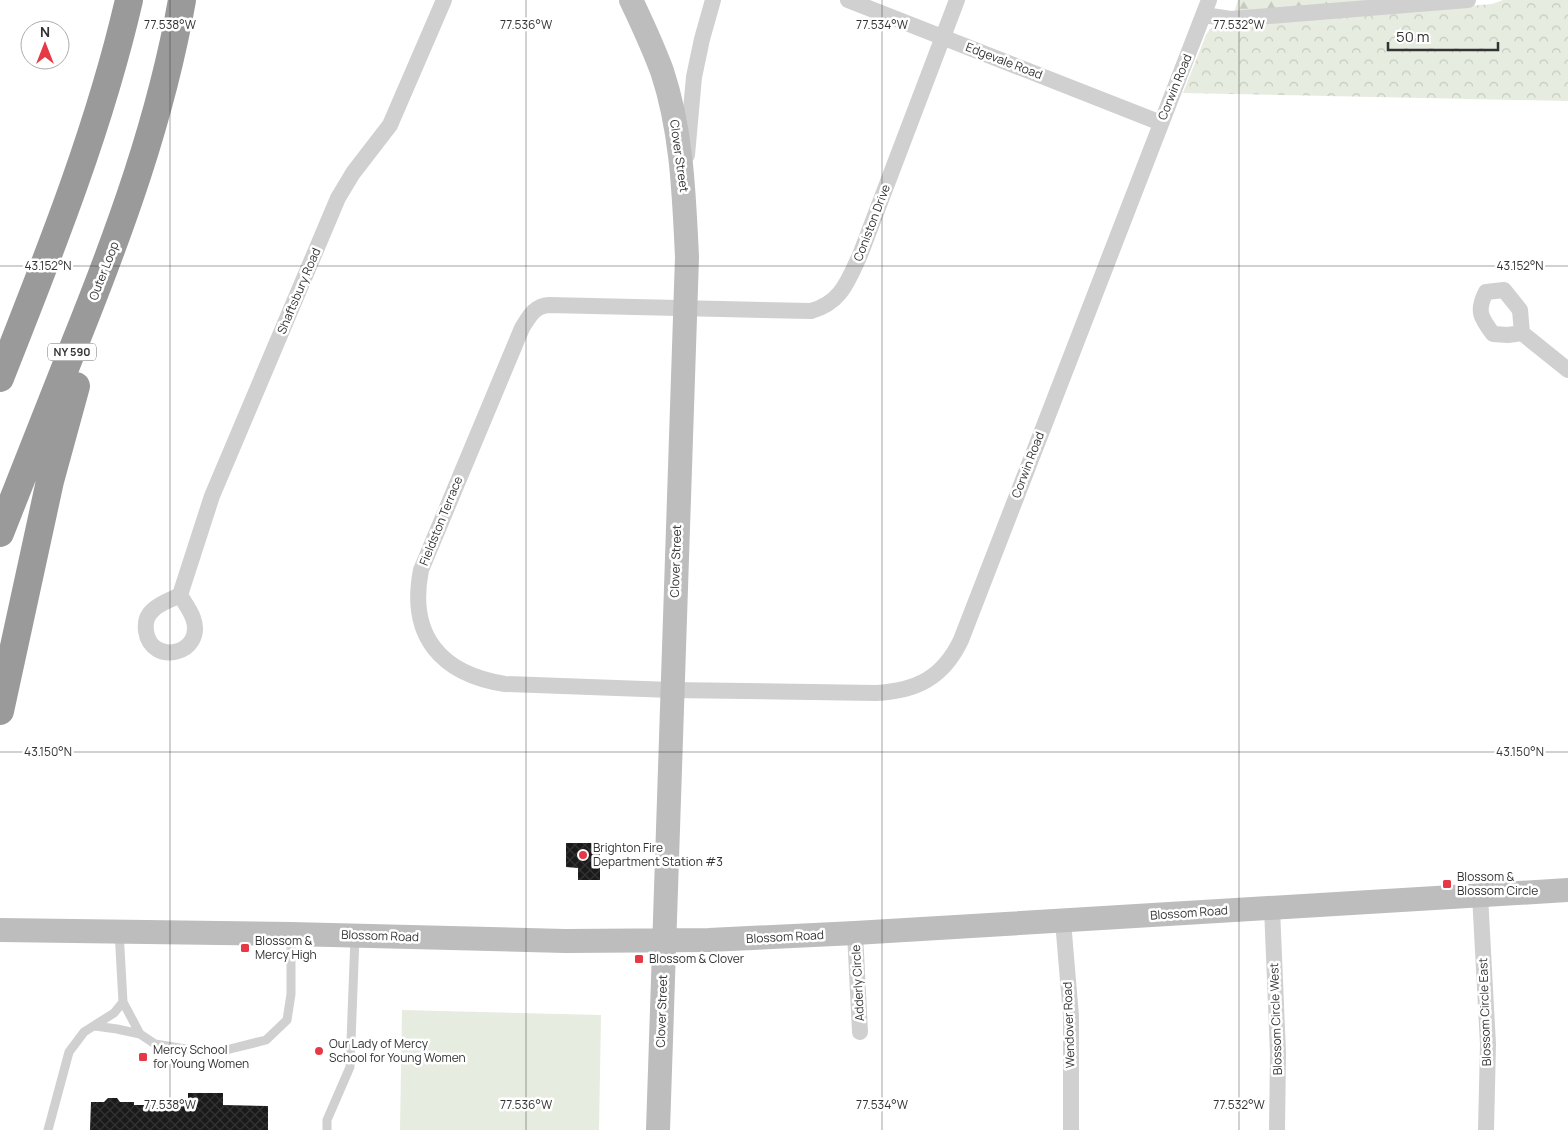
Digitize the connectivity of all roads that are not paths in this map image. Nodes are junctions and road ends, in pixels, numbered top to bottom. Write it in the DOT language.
graph roads {
  1 [pos="129,0"];
  2 [pos="182,0"];
  3 [pos="444,0"];
  4 [pos="631,0"];
  5 [pos="714,0"];
  6 [pos="848,0"];
  7 [pos="957,0"];
  8 [pos="1468,0"];
  9 [pos="1207,7"];
  10 [pos="943,37"];
  11 [pos="1161,122"];
  12 [pos="140,170"];
  13 [pos="684,185"];
  14 [pos="50,251"];
  15 [pos="685,308"];
  16 [pos="1522,333"];
  17 [pos="0,347"];
  18 [pos="1568,370"];
  19 [pos="0,378"];
  20 [pos="0,534"];
  21 [pos="180,595"];
  22 [pos="671,690"];
  23 [pos="0,711"];
  24 [pos="1568,890"];
  25 [pos="1480,895"];
  26 [pos="1272,908"];
  27 [pos="1063,921"];
  28 [pos="0,930"];
  29 [pos="119,931"];
  30 [pos="855,933"];
  31 [pos="290,934"];
  32 [pos="356,936"];
  33 [pos="664,941"];
  34 [pos="123,1002"];
  35 [pos="95,1026"];
  36 [pos="860,1032"];
  37 [pos="140,1034"];
  38 [pos="48,1130"];
  39 [pos="327,1130"];
  40 [pos="658,1130"];
  41 [pos="1071,1130"];
  42 [pos="1277,1130"];
  43 [pos="1486,1130"];
  1 -- 14 [label="highway"];
  2 -- 12 [label="highway, Outer Loop / NY 590"];
  3 -- 21 [label="street, Shaftsbury Road"];
  4 -- 13 [label="street, Clover Street"];
  5 -- 13 [label="street"];
  6 -- 10 [label="street, Edgevale Road"];
  7 -- 10 [label="street, Coniston Drive"];
  8 -- 9 [label="street"];
  9 -- 11 [label="street, Corwin Road"];
  10 -- 11 [label="street, Edgevale Road"];
  10 -- 15 [label="street, Coniston Drive"];
  11 -- 22 [label="street, Corwin Road"];
  12 -- 20 [label="highway, Outer Loop / NY 590"];
  12 -- 23 [label="highway"];
  13 -- 15 [label="street, Clover Street"];
  14 -- 17 [label="highway"];
  14 -- 19 [label="highway"];
  15 -- 22 [label="street, Clover Street"];
  15 -- 22 [label="street, Fieldston Terrace"];
  16 -- 18 [label="street"];
  22 -- 33 [label="street, Clover Street"];
  24 -- 25 [label="street, Blossom Road"];
  25 -- 26 [label="street, Blossom Road"];
  25 -- 43 [label="street, Blossom Circle East"];
  26 -- 27 [label="street, Blossom Road"];
  26 -- 42 [label="street, Blossom Circle West"];
  27 -- 30 [label="street, Blossom Road"];
  27 -- 41 [label="street, Wendover Road"];
  28 -- 29 [label="street, Blossom Road"];
  29 -- 31 [label="street, Blossom Road"];
  29 -- 34 [label="lane"];
  30 -- 33 [label="street, Blossom Road"];
  30 -- 36 [label="street, Adderly Circle"];
  31 -- 32 [label="street, Blossom Road"];
  31 -- 37 [label="lane"];
  32 -- 33 [label="street, Blossom Road"];
  32 -- 39 [label="lane"];
  33 -- 40 [label="street, Clover Street"];
  34 -- 35 [label="lane"];
  34 -- 37 [label="lane"];
  35 -- 37 [label="lane"];
  35 -- 38 [label="lane"];
}
